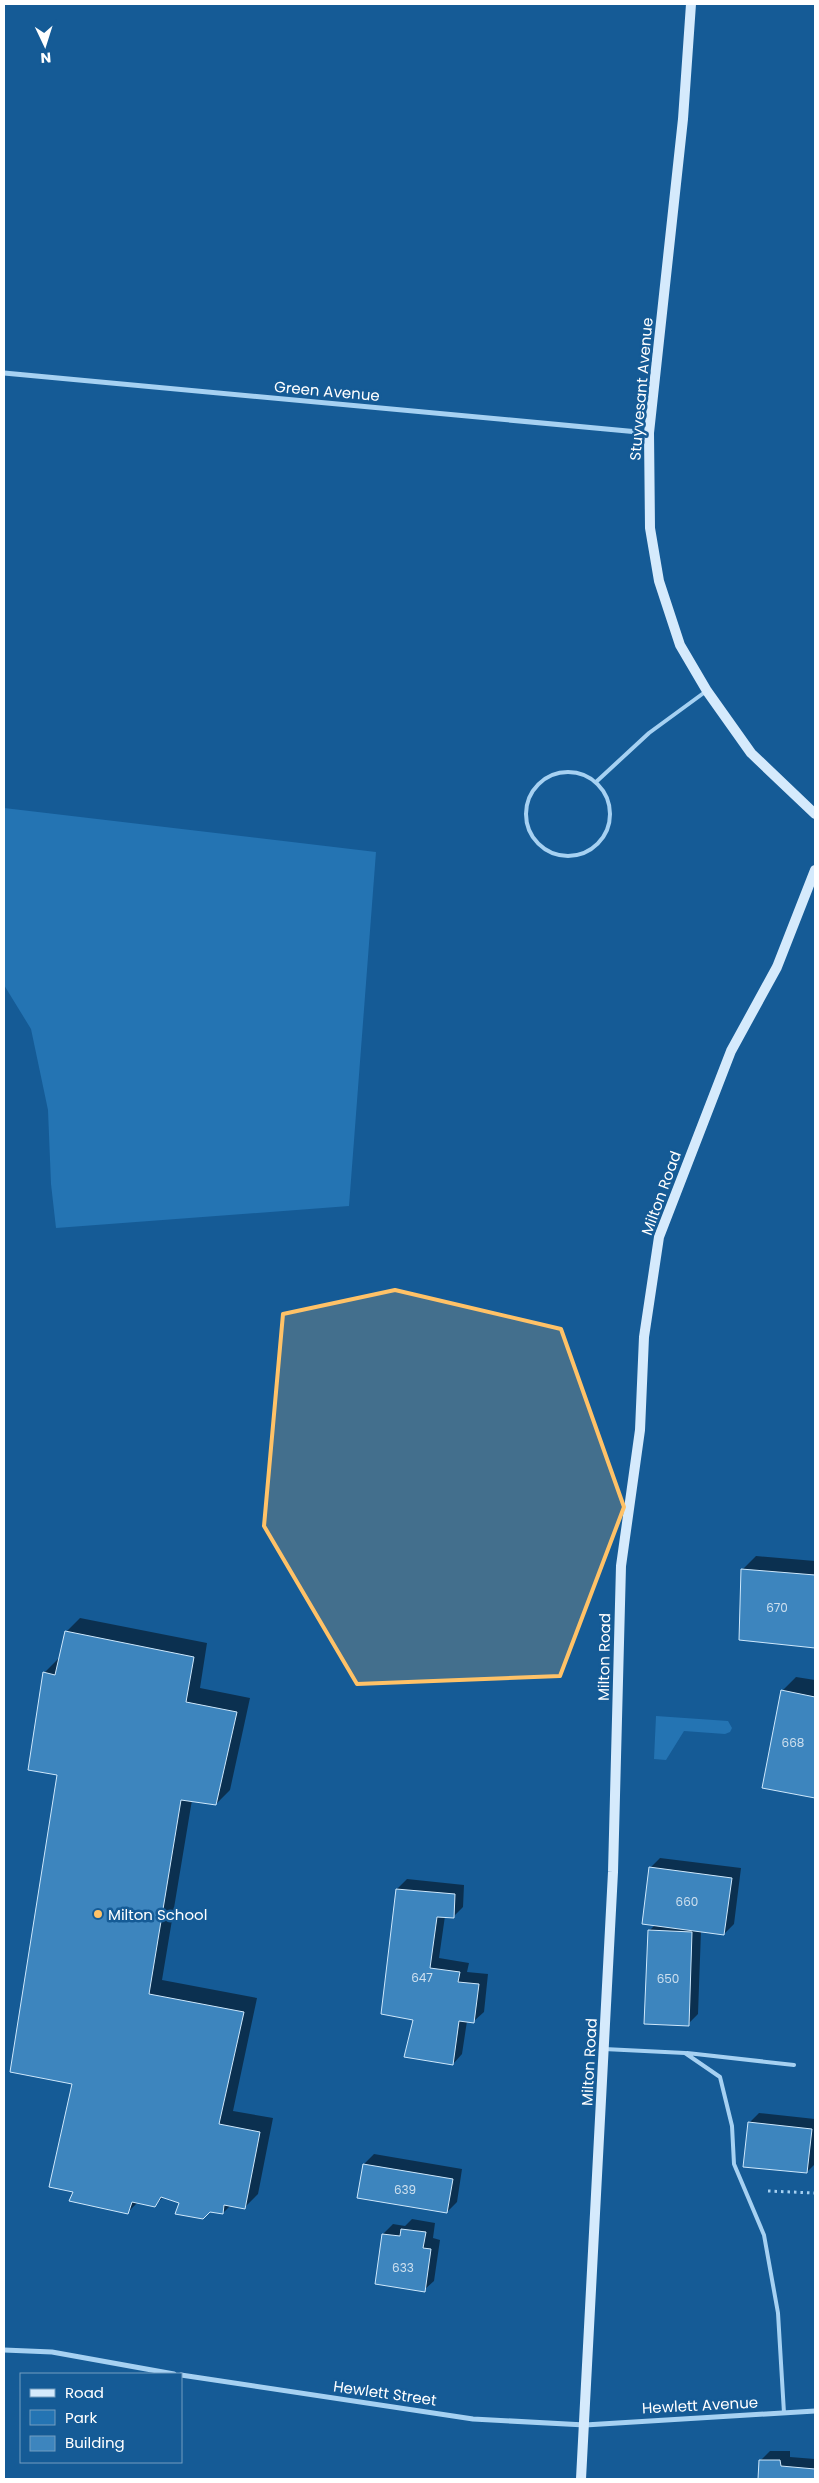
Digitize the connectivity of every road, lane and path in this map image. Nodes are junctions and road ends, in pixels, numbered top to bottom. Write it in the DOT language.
graph roads {
  1 [pos="691,4"];
  2 [pos="4,373"];
  3 [pos="649,433"];
  4 [pos="707,691"];
  5 [pos="596,782"];
  6 [pos="815,814"];
  7 [pos="815,870"];
  8 [pos="604,2049"];
  9 [pos="684,2052"];
  10 [pos="794,2064"];
  11 [pos="745,2190"];
  12 [pos="815,2193"];
  13 [pos="4,2350"];
  14 [pos="168,2373"];
  15 [pos="182,2375"];
  16 [pos="815,2411"];
  17 [pos="784,2413"];
  18 [pos="585,2425"];
  19 [pos="581,2479"];
  1 -- 3 [label="street, Stuyvesant Avenue"];
  2 -- 3 [label="street, Green Avenue"];
  3 -- 4 [label="street, Stuyvesant Avenue"];
  4 -- 5 [label="lane"];
  4 -- 6 [label="street, Stuyvesant Avenue"];
  5 -- 5 [label="lane"];
  7 -- 8 [label="street, Milton Road"];
  8 -- 9 [label="lane"];
  8 -- 18 [label="street, Milton Road"];
  9 -- 10 [label="lane"];
  9 -- 11 [label="lane"];
  11 -- 12 [label="path"];
  11 -- 17 [label="lane"];
  13 -- 14 [label="street"];
  15 -- 18 [label="street, Hewlett Street"];
  16 -- 17 [label="street, Hewlett Avenue"];
  17 -- 18 [label="street, Hewlett Avenue"];
  18 -- 19 [label="street, Milton Road"];
}
